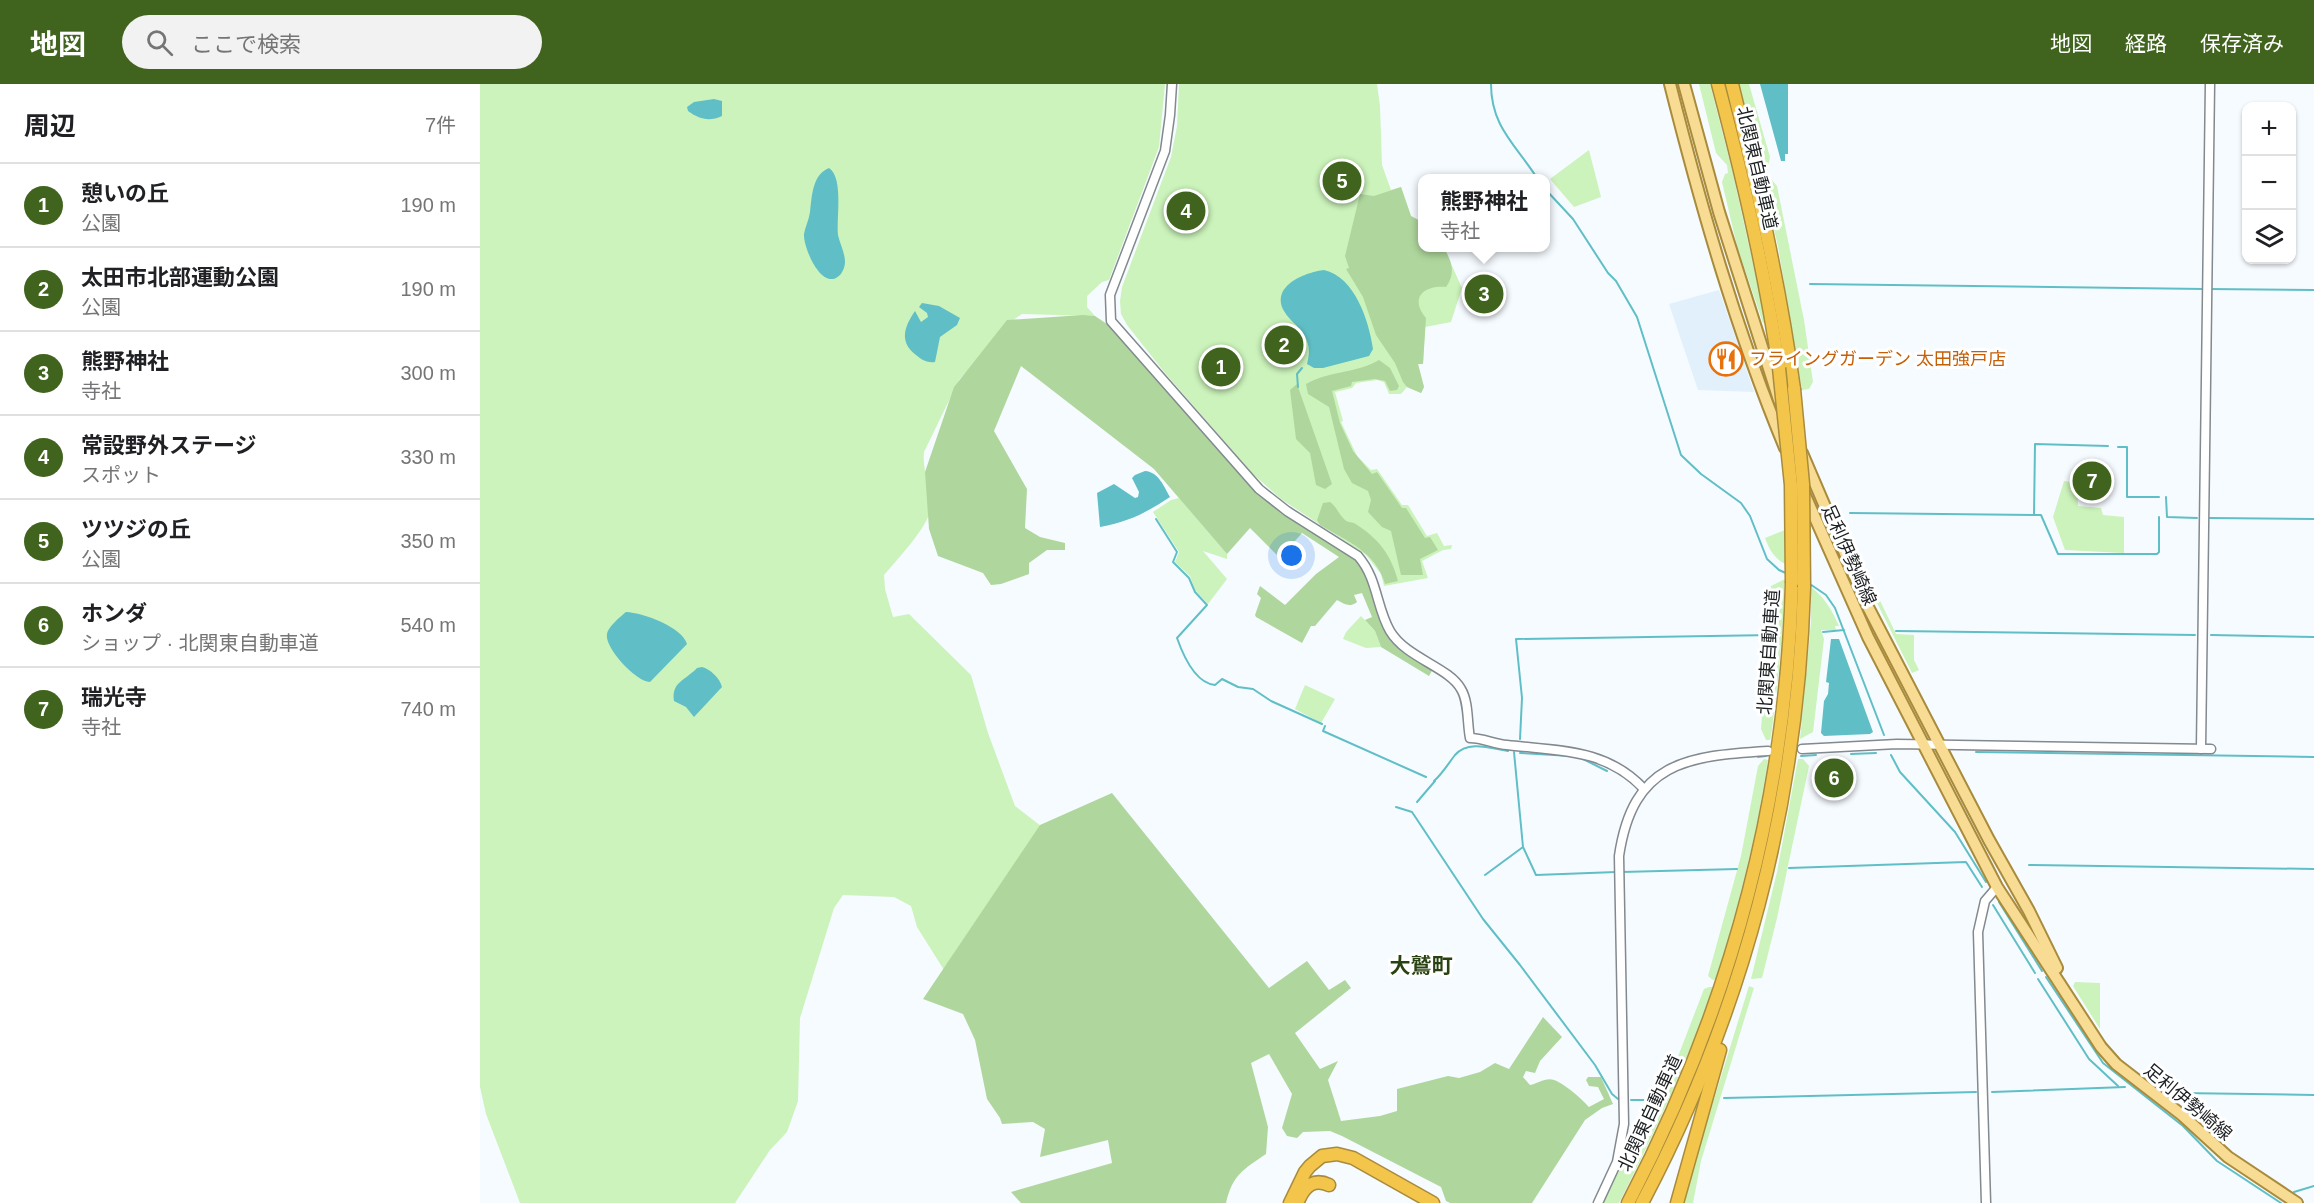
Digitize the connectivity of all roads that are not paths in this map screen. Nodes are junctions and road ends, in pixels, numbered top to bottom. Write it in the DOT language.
graph roads {
  1 [pos="1172,84"];
  2 [pos="1670,84"];
  3 [pos="1684,84"];
  4 [pos="1719,84"];
  5 [pos="1732,84"];
  6 [pos="2210,84"];
  7 [pos="1798,585"];
  8 [pos="1923,744"];
  9 [pos="1940,745"];
  10 [pos="1802,749"];
  11 [pos="1768,751"];
  12 [pos="1644,789"];
  13 [pos="1989,840"];
  14 [pos="1997,886"];
  15 [pos="2017,890"];
  16 [pos="1744,959"];
  17 [pos="2075,1006"];
  18 [pos="1329,1185"];
  19 [pos="1290,1203"];
  20 [pos="1297,1203"];
  21 [pos="1433,1203"];
  22 [pos="1598,1203"];
  23 [pos="1628,1203"];
  24 [pos="1642,1203"];
  25 [pos="1677,1203"];
  26 [pos="1986,1203"];
  27 [pos="2297,1203"];
  1 -- 12 [label="street"];
  2 -- 8 [label="main road, 足利伊勢崎線"];
  3 -- 9 [label="main road, 足利伊勢崎線"];
  4 -- 7 [label="highway, 北関東自動車道, bridge"];
  5 -- 7 [label="highway, 北関東自動車道, bridge"];
  6 -- 9 [label="street"];
  7 -- 16 [label="highway, 北関東自動車道"];
  7 -- 23 [label="highway, 北関東自動車道"];
  8 -- 9 [label="street"];
  8 -- 10 [label="street"];
  8 -- 14 [label="main road, 足利伊勢崎線"];
  9 -- 13 [label="main road, 足利伊勢崎線"];
  11 -- 12 [label="street"];
  12 -- 22 [label="street"];
  13 -- 14 [label="main road"];
  13 -- 15 [label="main road, 足利伊勢崎線"];
  14 -- 15 [label="main road"];
  14 -- 17 [label="main road, 足利伊勢崎線"];
  14 -- 26 [label="street"];
  15 -- 17 [label="main road, 足利伊勢崎線"];
  16 -- 24 [label="highway, 北関東自動車道"];
  16 -- 25 [label="highway"];
  17 -- 27 [label="main road, 足利伊勢崎線"];
  18 -- 20 [label="highway"];
  19 -- 21 [label="highway"];
}
